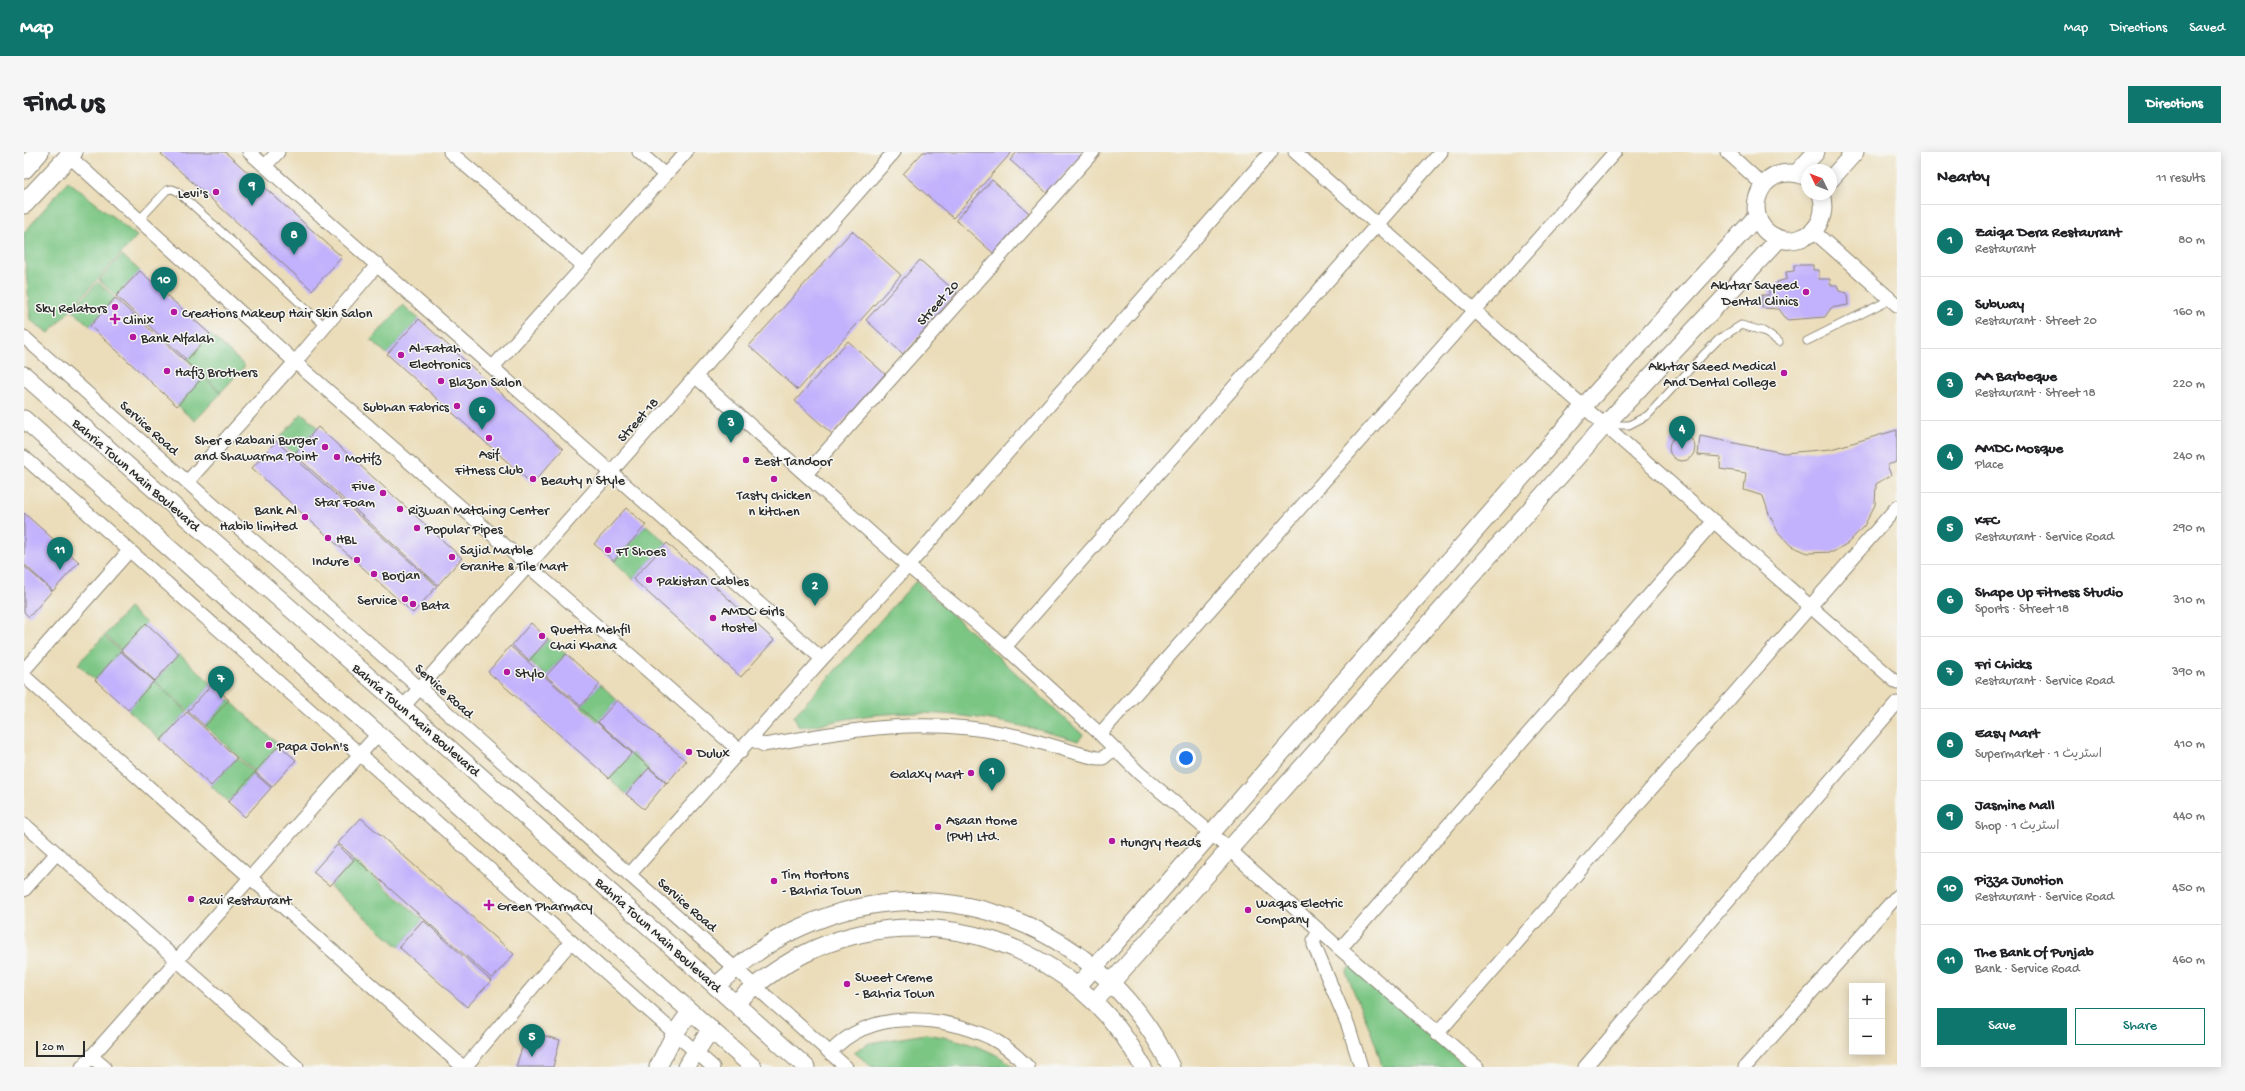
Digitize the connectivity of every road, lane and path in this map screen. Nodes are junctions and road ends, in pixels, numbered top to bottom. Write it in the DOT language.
graph roads {
  1 [pos="39,152"];
  2 [pos="249,152"];
  3 [pos="278,152"];
  4 [pos="450,152"];
  5 [pos="639,152"];
  6 [pos="686,152"];
  7 [pos="894,152"];
  8 [pos="1093,152"];
  9 [pos="1271,152"];
  10 [pos="1295,152"];
  11 [pos="1441,152"];
  12 [pos="1615,152"];
  13 [pos="1727,152"];
  14 [pos="1816,152"];
  15 [pos="1855,152"];
  16 [pos="71,154"];
  17 [pos="1809,164"];
  18 [pos="265,166"];
  19 [pos="24,168"];
  20 [pos="1837,172"];
  21 [pos="665,175"];
  22 [pos="1801,175"];
  23 [pos="1763,185"];
  24 [pos="1822,200"];
  25 [pos="24,204"];
  26 [pos="1757,216"];
  27 [pos="140,219"];
  28 [pos="1378,224"];
  29 [pos="1813,231"];
  30 [pos="1780,239"];
  31 [pos="378,264"];
  32 [pos="584,266"];
  33 [pos="1894,302"];
  34 [pos="1475,310"];
  35 [pos="325,326"];
  36 [pos="24,336"];
  37 [pos="1807,341"];
  38 [pos="1779,342"];
  39 [pos="295,362"];
  40 [pos="494,367"];
  41 [pos="24,375"];
  42 [pos="696,376"];
  43 [pos="1584,406"];
  44 [pos="24,419"];
  45 [pos="1605,424"];
  46 [pos="24,457"];
  47 [pos="612,472"];
  48 [pos="806,474"];
  49 [pos="188,481"];
  50 [pos="1897,507"];
  51 [pos="1714,521"];
  52 [pos="129,551"];
  53 [pos="529,565"];
  54 [pos="908,566"];
  55 [pos="1810,606"];
  56 [pos="1005,647"];
  57 [pos="822,659"];
  58 [pos="24,670"];
  59 [pos="24,676"];
  60 [pos="1897,683"];
  61 [pos="419,689"];
  62 [pos="1897,703"];
  63 [pos="403,707"];
  64 [pos="378,734"];
  65 [pos="1100,734"];
  66 [pos="751,739"];
  67 [pos="1114,749"];
  68 [pos="741,752"];
  69 [pos="361,754"];
  70 [pos="24,824"];
  71 [pos="1212,834"];
  72 [pos="1229,850"];
  73 [pos="57,853"];
  74 [pos="629,875"];
  75 [pos="250,878"];
  76 [pos="24,890"];
  77 [pos="1897,896"];
  78 [pos="1319,931"];
  79 [pos="571,942"];
  80 [pos="1340,949"];
  81 [pos="179,960"];
  82 [pos="1094,966"];
  83 [pos="736,968"];
  84 [pos="1112,982"];
  85 [pos="717,985"];
  86 [pos="755,985"];
  87 [pos="1078,986"];
  88 [pos="1095,1001"];
  89 [pos="735,1003"];
  90 [pos="690,1012"];
  91 [pos="710,1029"];
  92 [pos="675,1033"];
  93 [pos="1437,1034"];
  94 [pos="695,1051"];
  95 [pos="830,1053"];
  96 [pos="92,1056"];
  97 [pos="82,1067"];
  98 [pos="104,1067"];
  99 [pos="297,1067"];
  100 [pos="464,1067"];
  101 [pos="658,1067"];
  102 [pos="686,1067"];
  103 [pos="713,1067"];
  104 [pos="753,1067"];
  105 [pos="806,1067"];
  106 [pos="846,1067"];
  107 [pos="1028,1067"];
  108 [pos="1143,1067"];
  109 [pos="1171,1067"];
  110 [pos="1361,1067"];
  111 [pos="1477,1067"];
  112 [pos="1585,1067"];
  113 [pos="1744,1067"];
  1 -- 19 [label="main road"];
  2 -- 18 [label="street"];
  3 -- 18 [label="street"];
  4 -- 32 [label="street"];
  5 -- 21 [label="street"];
  6 -- 21 [label="street"];
  7 -- 42 [label="street, Street 18"];
  8 -- 48 [label="street, Street 20"];
  9 -- 54 [label="street"];
  10 -- 28 [label="street"];
  11 -- 28 [label="street"];
  12 -- 34 [label="street"];
  13 -- 23 [label="street"];
  14 -- 17 [label="street"];
  15 -- 20 [label="street"];
  16 -- 25 [label="main road"];
  16 -- 27 [label="street"];
  18 -- 31 [label="street"];
  21 -- 32 [label="street"];
  22 -- 23 [label="street"];
  23 -- 26 [label="street"];
  24 -- 29 [label="street"];
  26 -- 30 [label="street"];
  26 -- 43 [label="street"];
  27 -- 35 [label="lane"];
  27 -- 39 [label="street"];
  28 -- 34 [label="street"];
  28 -- 56 [label="street"];
  29 -- 30 [label="street"];
  29 -- 33 [label="street"];
  30 -- 45 [label="street"];
  31 -- 35 [label="street"];
  31 -- 40 [label="street"];
  32 -- 40 [label="street"];
  33 -- 37 [label="lane"];
  34 -- 43 [label="street"];
  34 -- 65 [label="street"];
  35 -- 39 [label="street"];
  36 -- 49 [label="street, Service Road"];
  38 -- 45 [label="lane"];
  39 -- 49 [label="street"];
  39 -- 53 [label="street"];
  40 -- 47 [label="street"];
  41 -- 63 [label="street, Bahria Town Main Boulevard"];
  42 -- 47 [label="street, Street 18"];
  42 -- 48 [label="street"];
  43 -- 45 [label="street"];
  43 -- 71 [label="street"];
  44 -- 64 [label="street"];
  45 -- 51 [label="street"];
  45 -- 72 [label="street"];
  46 -- 52 [label="street"];
  47 -- 53 [label="street, Street 18"];
  47 -- 57 [label="street"];
  48 -- 54 [label="street"];
  49 -- 61 [label="street, Service Road"];
  50 -- 55 [label="street"];
  51 -- 55 [label="street"];
  51 -- 80 [label="street"];
  52 -- 58 [label="street"];
  52 -- 69 [label="street"];
  53 -- 61 [label="street, Street 18"];
  53 -- 68 [label="street"];
  54 -- 56 [label="street"];
  54 -- 57 [label="street"];
  55 -- 60 [label="street"];
  55 -- 93 [label="street"];
  56 -- 65 [label="street"];
  57 -- 66 [label="street"];
  59 -- 75 [label="street"];
  61 -- 63 [label="street, Street 18"];
  61 -- 74 [label="street, Service Road"];
  62 -- 112 [label="street"];
  63 -- 85 [label="street, Bahria Town Main Boulevard"];
  64 -- 69 [label="street"];
  64 -- 90 [label="street"];
  65 -- 67 [label="street"];
  66 -- 67 [label="street"];
  66 -- 68 [label="street"];
  67 -- 71 [label="street"];
  68 -- 74 [label="street"];
  69 -- 75 [label="street"];
  69 -- 79 [label="street"];
  70 -- 73 [label="street"];
  71 -- 72 [label="street"];
  71 -- 82 [label="street"];
  72 -- 78 [label="street"];
  72 -- 84 [label="street"];
  73 -- 76 [label="street"];
  73 -- 81 [label="street"];
  74 -- 83 [label="street, Service Road"];
  75 -- 81 [label="street"];
  75 -- 100 [label="street"];
  77 -- 113 [label="street"];
  78 -- 80 [label="street"];
  78 -- 110 [label="street"];
  79 -- 92 [label="street"];
  79 -- 100 [label="street"];
  80 -- 93 [label="street"];
  81 -- 96 [label="street"];
  81 -- 99 [label="street"];
  82 -- 83 [label="street"];
  82 -- 84 [label="street"];
  82 -- 87 [label="street"];
  83 -- 85 [label="street"];
  83 -- 86 [label="street, Service Road"];
  84 -- 88 [label="street"];
  84 -- 109 [label="street"];
  85 -- 89 [label="street, Bahria Town Main Boulevard"];
  86 -- 87 [label="street"];
  86 -- 89 [label="street"];
  86 -- 95 [label="street, Service Road"];
  87 -- 88 [label="street"];
  88 -- 108 [label="street"];
  89 -- 105 [label="street, Bahria Town Main Boulevard"];
  90 -- 91 [label="street"];
  90 -- 92 [label="street"];
  91 -- 94 [label="street"];
  91 -- 104 [label="street"];
  92 -- 94 [label="street"];
  92 -- 101 [label="street"];
  93 -- 111 [label="street"];
  94 -- 102 [label="street"];
  94 -- 103 [label="street"];
  95 -- 106 [label="street, Service Road"];
  95 -- 107 [label="street"];
  96 -- 97 [label="street"];
  96 -- 98 [label="street"];
}
